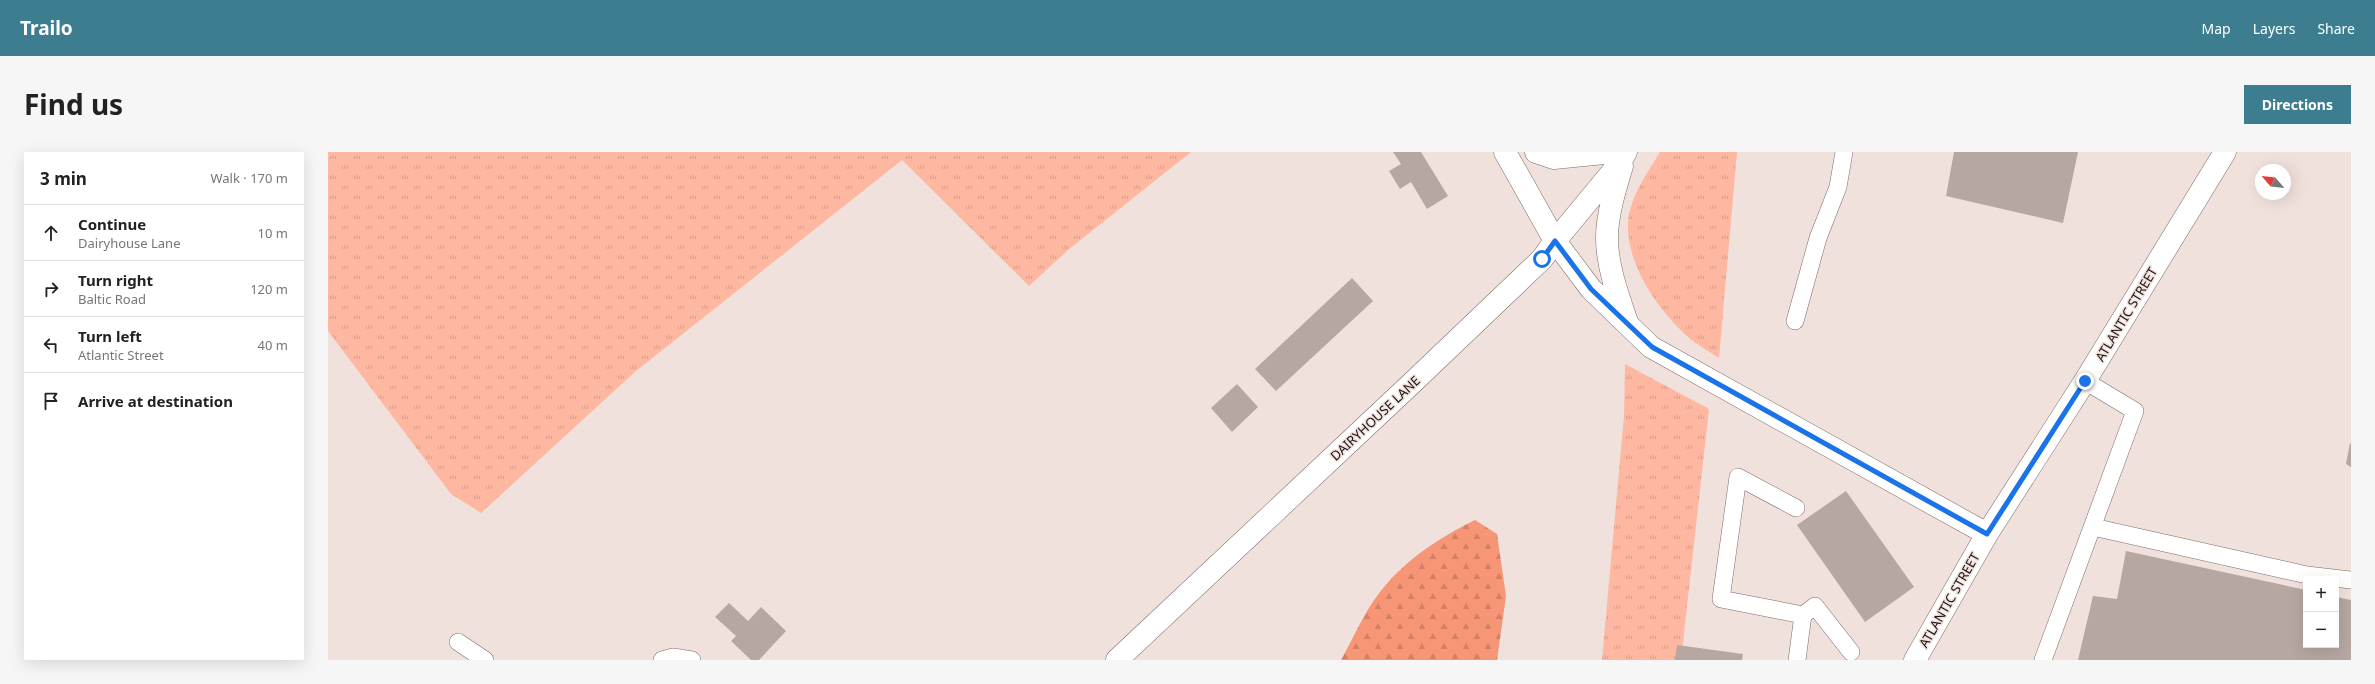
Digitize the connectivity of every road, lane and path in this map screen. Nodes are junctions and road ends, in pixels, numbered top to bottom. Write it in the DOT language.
graph roads {
  1 [pos="1505,152"];
  2 [pos="1536,152"];
  3 [pos="1614,152"];
  4 [pos="1627,152"];
  5 [pos="1844,152"];
  6 [pos="2225,152"];
  7 [pos="1555,241"];
  8 [pos="1795,321"];
  9 [pos="1628,324"];
  10 [pos="2085,381"];
  11 [pos="1796,508"];
  12 [pos="2093,527"];
  13 [pos="1987,534"];
  14 [pos="2351,580"];
  15 [pos="1803,615"];
  16 [pos="458,642"];
  17 [pos="1851,652"];
  18 [pos="484,660"];
  19 [pos="662,660"];
  20 [pos="692,660"];
  21 [pos="1116,660"];
  22 [pos="1797,660"];
  23 [pos="1915,660"];
  24 [pos="2043,660"];
  1 -- 7 [label="street"];
  2 -- 3 [label="street"];
  4 -- 7 [label="street, DAIRYHOUSE LANE"];
  4 -- 9 [label="street"];
  5 -- 8 [label="lane"];
  6 -- 10 [label="street, ATLANTIC STREET"];
  7 -- 9 [label="street"];
  7 -- 21 [label="street, DAIRYHOUSE LANE"];
  9 -- 13 [label="street"];
  10 -- 12 [label="lane"];
  10 -- 13 [label="street, ATLANTIC STREET"];
  11 -- 15 [label="lane"];
  12 -- 14 [label="lane"];
  12 -- 24 [label="lane"];
  13 -- 23 [label="street, ATLANTIC STREET"];
  15 -- 17 [label="lane"];
  15 -- 22 [label="lane"];
  16 -- 18 [label="lane"];
  19 -- 20 [label="lane"];
}
